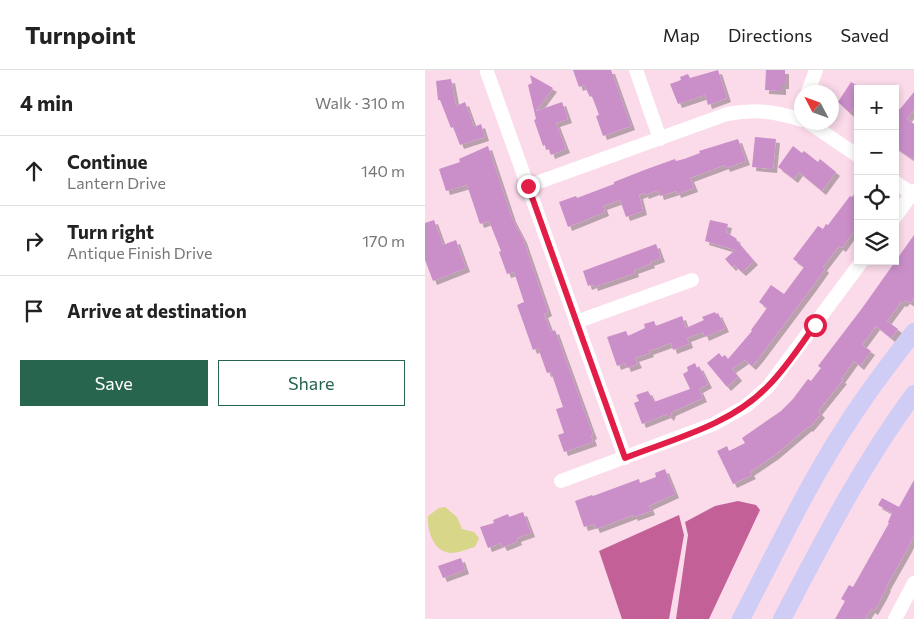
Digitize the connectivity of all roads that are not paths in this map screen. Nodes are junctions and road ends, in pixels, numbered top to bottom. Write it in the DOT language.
graph roads {
  1 [pos="636,70"];
  2 [pos="816,70"];
  3 [pos="487,72"];
  4 [pos="811,85"];
  5 [pos="794,117"];
  6 [pos="821,130"];
  7 [pos="660,139"];
  8 [pos="854,153"];
  9 [pos="899,184"];
  10 [pos="528,186"];
  11 [pos="913,193"];
  12 [pos="899,212"];
  13 [pos="859,265"];
  14 [pos="692,280"];
  15 [pos="576,322"];
  16 [pos="914,332"];
  17 [pos="914,394"];
  18 [pos="625,458"];
  19 [pos="561,481"];
  20 [pos="914,582"];
  21 [pos="741,619"];
  22 [pos="782,619"];
  23 [pos="895,619"];
  1 -- 7 [label="street"];
  2 -- 4 [label="street"];
  3 -- 10 [label="street"];
  5 -- 7 [label="street"];
  6 -- 8 [label="street"];
  7 -- 10 [label="street"];
  9 -- 11 [label="street"];
  10 -- 15 [label="street"];
  11 -- 12 [label="street"];
  13 -- 18 [label="street"];
  14 -- 15 [label="street"];
  15 -- 18 [label="street"];
  16 -- 21 [label="main road"];
  17 -- 22 [label="main road"];
  18 -- 19 [label="street"];
  20 -- 23 [label="street"];
}
